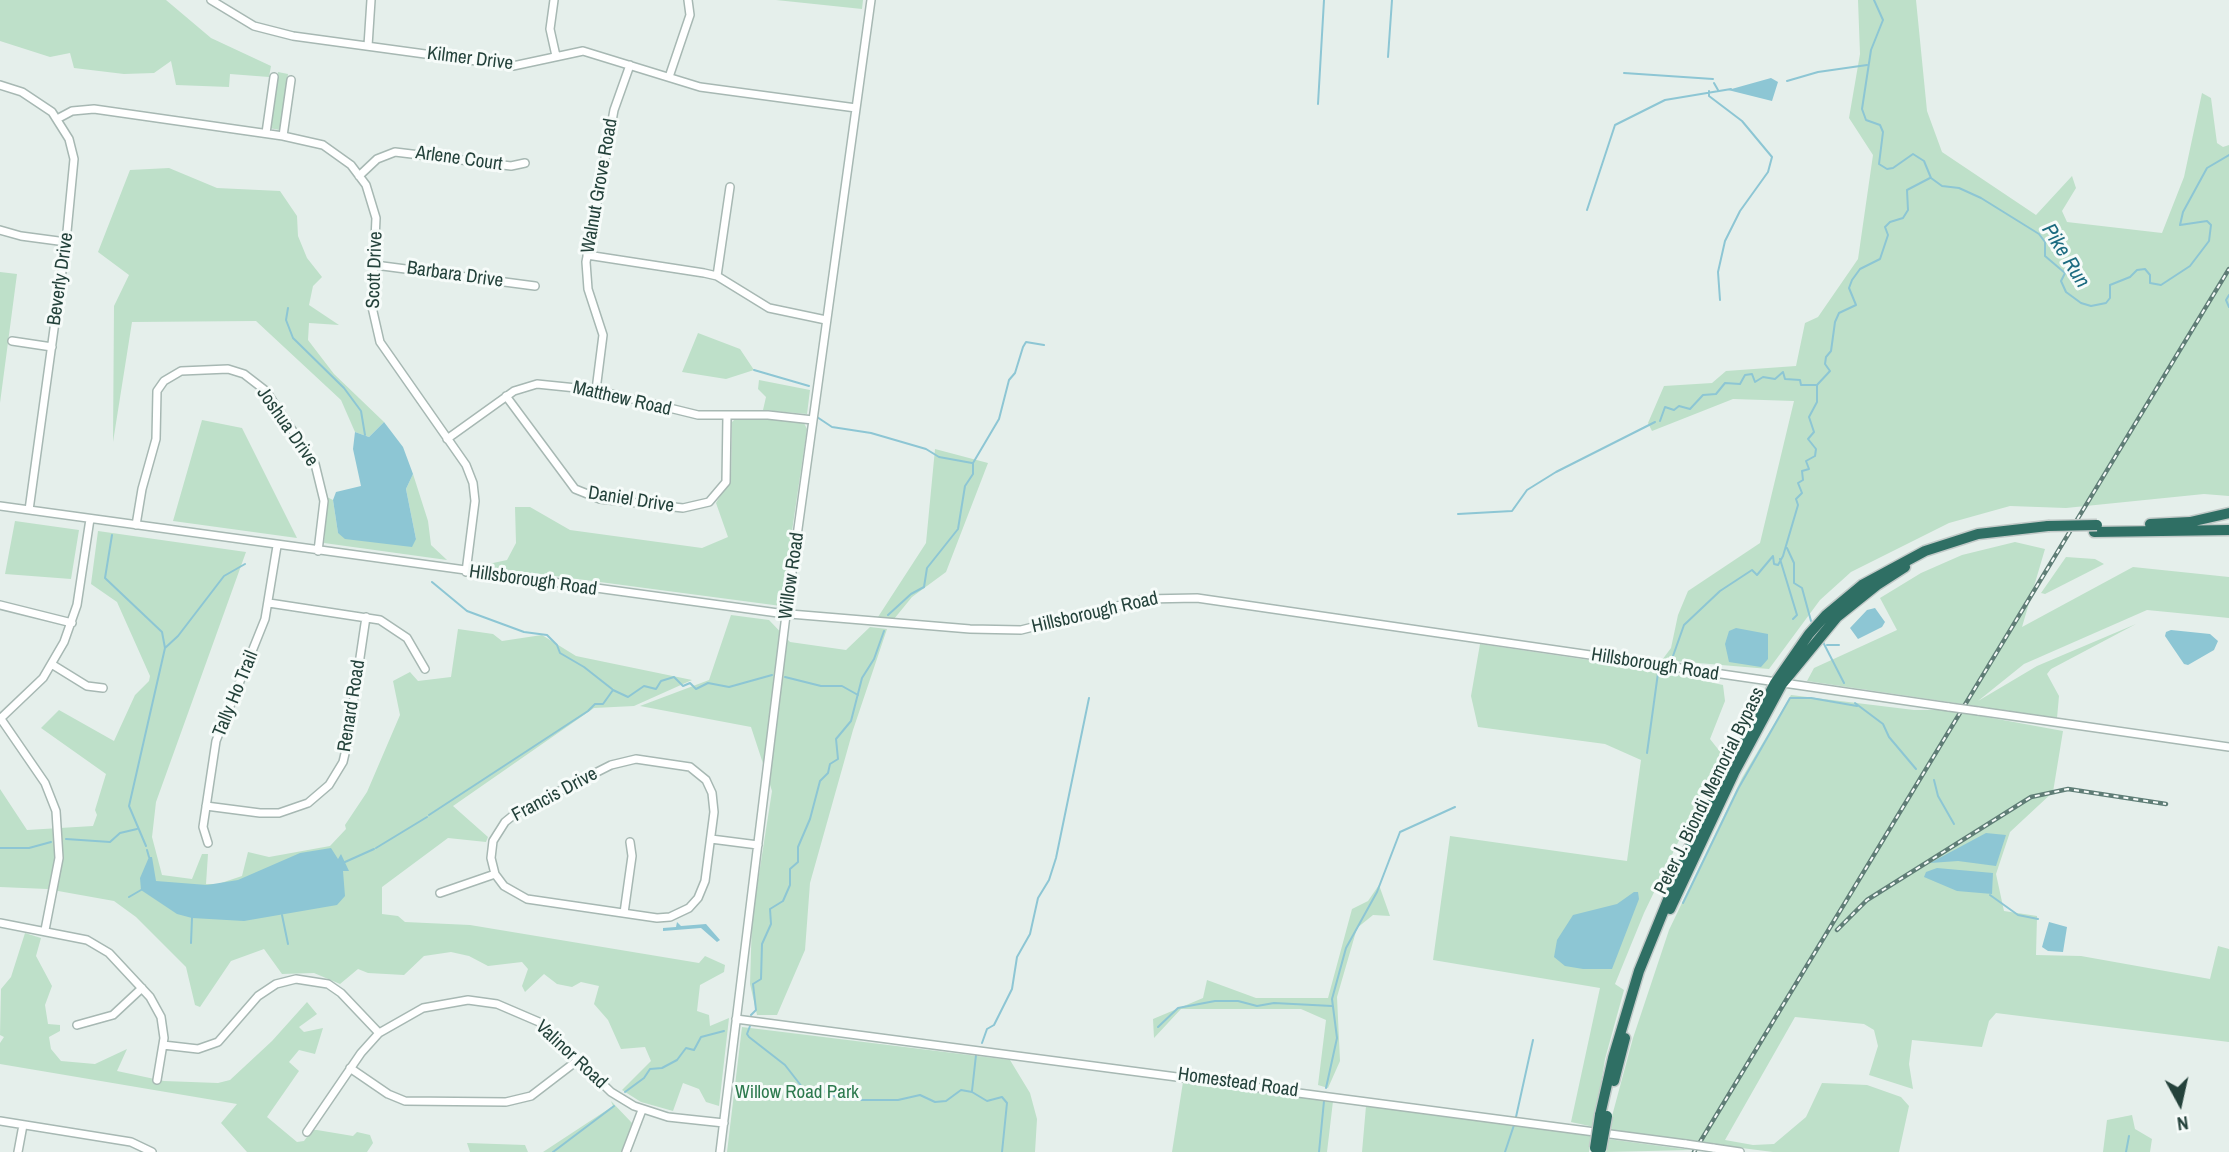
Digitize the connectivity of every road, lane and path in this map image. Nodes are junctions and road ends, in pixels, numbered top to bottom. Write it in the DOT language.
graph roads {
  1 [pos="211,0"];
  2 [pos="371,0"];
  3 [pos="554,0"];
  4 [pos="688,0"];
  5 [pos="871,0"];
  6 [pos="368,47"];
  7 [pos="556,56"];
  8 [pos="630,65"];
  9 [pos="274,77"];
  10 [pos="669,77"];
  11 [pos="291,80"];
  12 [pos="0,85"];
  13 [pos="856,108"];
  14 [pos="57,119"];
  15 [pos="266,133"];
  16 [pos="283,136"];
  17 [pos="524,163"];
  18 [pos="359,176"];
  19 [pos="730,187"];
  20 [pos="0,229"];
  21 [pos="66,242"];
  22 [pos="587,255"];
  23 [pos="375,265"];
  24 [pos="717,276"];
  25 [pos="535,286"];
  26 [pos="826,320"];
  27 [pos="12,341"];
  28 [pos="52,346"];
  29 [pos="596,390"];
  30 [pos="506,396"];
  31 [pos="727,416"];
  32 [pos="813,420"];
  33 [pos="447,439"];
  34 [pos="0,506"];
  35 [pos="29,510"];
  36 [pos="2229,513"];
  37 [pos="90,519"];
  38 [pos="136,526"];
  39 [pos="2095,528"];
  40 [pos="2229,530"];
  41 [pos="277,546"];
  42 [pos="318,551"];
  43 [pos="466,572"];
  44 [pos="269,603"];
  45 [pos="0,606"];
  46 [pos="787,614"];
  47 [pos="366,617"];
  48 [pos="72,623"];
  49 [pos="52,664"];
  50 [pos="425,669"];
  51 [pos="1779,684"];
  52 [pos="103,688"];
  53 [pos="1,719"];
  54 [pos="2229,747"];
  55 [pos="206,806"];
  56 [pos="711,839"];
  57 [pos="208,842"];
  58 [pos="629,842"];
  59 [pos="758,845"];
  60 [pos="495,874"];
  61 [pos="440,892"];
  62 [pos="624,913"];
  63 [pos="0,923"];
  64 [pos="45,930"];
  65 [pos="142,988"];
  66 [pos="736,1018"];
  67 [pos="76,1024"];
  68 [pos="379,1033"];
  69 [pos="163,1045"];
  70 [pos="578,1060"];
  71 [pos="350,1068"];
  72 [pos="157,1080"];
  73 [pos="642,1110"];
  74 [pos="0,1121"];
  75 [pos="724,1123"];
  76 [pos="23,1125"];
  77 [pos="307,1132"];
  78 [pos="1598,1150"];
  79 [pos="18,1152"];
  80 [pos="152,1152"];
  81 [pos="626,1152"];
  82 [pos="720,1152"];
  83 [pos="1740,1152"];
  1 -- 6 [label="street, Kilmer Drive"];
  2 -- 6 [label="street"];
  3 -- 7 [label="street"];
  4 -- 10 [label="street"];
  5 -- 13 [label="street, Willow Road"];
  6 -- 7 [label="street, Kilmer Drive"];
  7 -- 8 [label="street, Kilmer Drive"];
  8 -- 10 [label="street, Kilmer Drive"];
  8 -- 22 [label="street, Walnut Grove Road"];
  9 -- 15 [label="street"];
  10 -- 13 [label="street, Kilmer Drive"];
  11 -- 16 [label="street"];
  12 -- 14 [label="street, Beverly Drive"];
  13 -- 26 [label="street, Willow Road"];
  14 -- 15 [label="street, Scott Drive"];
  14 -- 21 [label="street, Beverly Drive"];
  15 -- 16 [label="street, Scott Drive"];
  16 -- 18 [label="street, Scott Drive"];
  17 -- 18 [label="street, Arlene Court"];
  18 -- 23 [label="street, Scott Drive"];
  19 -- 24 [label="street"];
  20 -- 21 [label="street"];
  21 -- 28 [label="street, Beverly Drive"];
  22 -- 24 [label="street"];
  22 -- 29 [label="street, Walnut Grove Road"];
  23 -- 25 [label="street, Barbara Drive"];
  23 -- 33 [label="street, Scott Drive"];
  24 -- 26 [label="street"];
  26 -- 32 [label="street, Willow Road"];
  27 -- 28 [label="street"];
  28 -- 35 [label="street, Beverly Drive"];
  29 -- 30 [label="street, Matthew Road"];
  29 -- 31 [label="street, Matthew Road"];
  30 -- 31 [label="street, Daniel Drive"];
  30 -- 33 [label="street, Matthew Road"];
  31 -- 32 [label="street, Matthew Road"];
  32 -- 46 [label="street, Willow Road"];
  33 -- 43 [label="street, Scott Drive"];
  34 -- 35 [label="street, Hillsborough Road"];
  35 -- 37 [label="street, Hillsborough Road"];
  36 -- 39 [label="highway, Peter J. Biondi Memorial Bypass"];
  37 -- 38 [label="street, Hillsborough Road"];
  37 -- 48 [label="street"];
  38 -- 41 [label="street, Hillsborough Road"];
  38 -- 42 [label="street, Joshua Drive"];
  39 -- 40 [label="highway, Peter J. Biondi Memorial Bypass"];
  39 -- 51 [label="highway, Peter J. Biondi Memorial Bypass"];
  41 -- 42 [label="street, Hillsborough Road"];
  41 -- 44 [label="street, Tally Ho Trail"];
  42 -- 43 [label="street, Hillsborough Road"];
  43 -- 46 [label="street, Hillsborough Road"];
  44 -- 47 [label="street"];
  44 -- 55 [label="street, Tally Ho Trail"];
  45 -- 48 [label="street"];
  46 -- 51 [label="street, Hillsborough Road"];
  46 -- 59 [label="street, Willow Road"];
  47 -- 50 [label="street"];
  47 -- 55 [label="street, Renard Road"];
  48 -- 49 [label="street"];
  49 -- 52 [label="street"];
  49 -- 53 [label="street"];
  51 -- 54 [label="street, Hillsborough Road, bridge"];
  51 -- 78 [label="highway, Peter J. Biondi Memorial Bypass, bridge"];
  53 -- 64 [label="street"];
  55 -- 57 [label="street, Tally Ho Trail"];
  56 -- 59 [label="street"];
  56 -- 60 [label="street, Francis Drive"];
  56 -- 62 [label="street, Francis Drive"];
  58 -- 62 [label="street"];
  59 -- 66 [label="street, Willow Road"];
  60 -- 61 [label="street"];
  60 -- 62 [label="street, Francis Drive"];
  63 -- 64 [label="street"];
  64 -- 65 [label="street"];
  65 -- 67 [label="street"];
  65 -- 69 [label="street"];
  66 -- 75 [label="street, Willow Road"];
  66 -- 83 [label="street, Homestead Road, bridge"];
  68 -- 69 [label="street"];
  68 -- 70 [label="street, Valinor Road"];
  68 -- 71 [label="street, Valinor Road"];
  69 -- 72 [label="street"];
  70 -- 71 [label="street"];
  70 -- 73 [label="street, Valinor Road"];
  71 -- 77 [label="street, Valinor Road"];
  73 -- 75 [label="street, Valinor Road"];
  73 -- 81 [label="street"];
  74 -- 76 [label="street"];
  75 -- 82 [label="street, Willow Road"];
  76 -- 79 [label="street"];
  76 -- 80 [label="street"];
}
